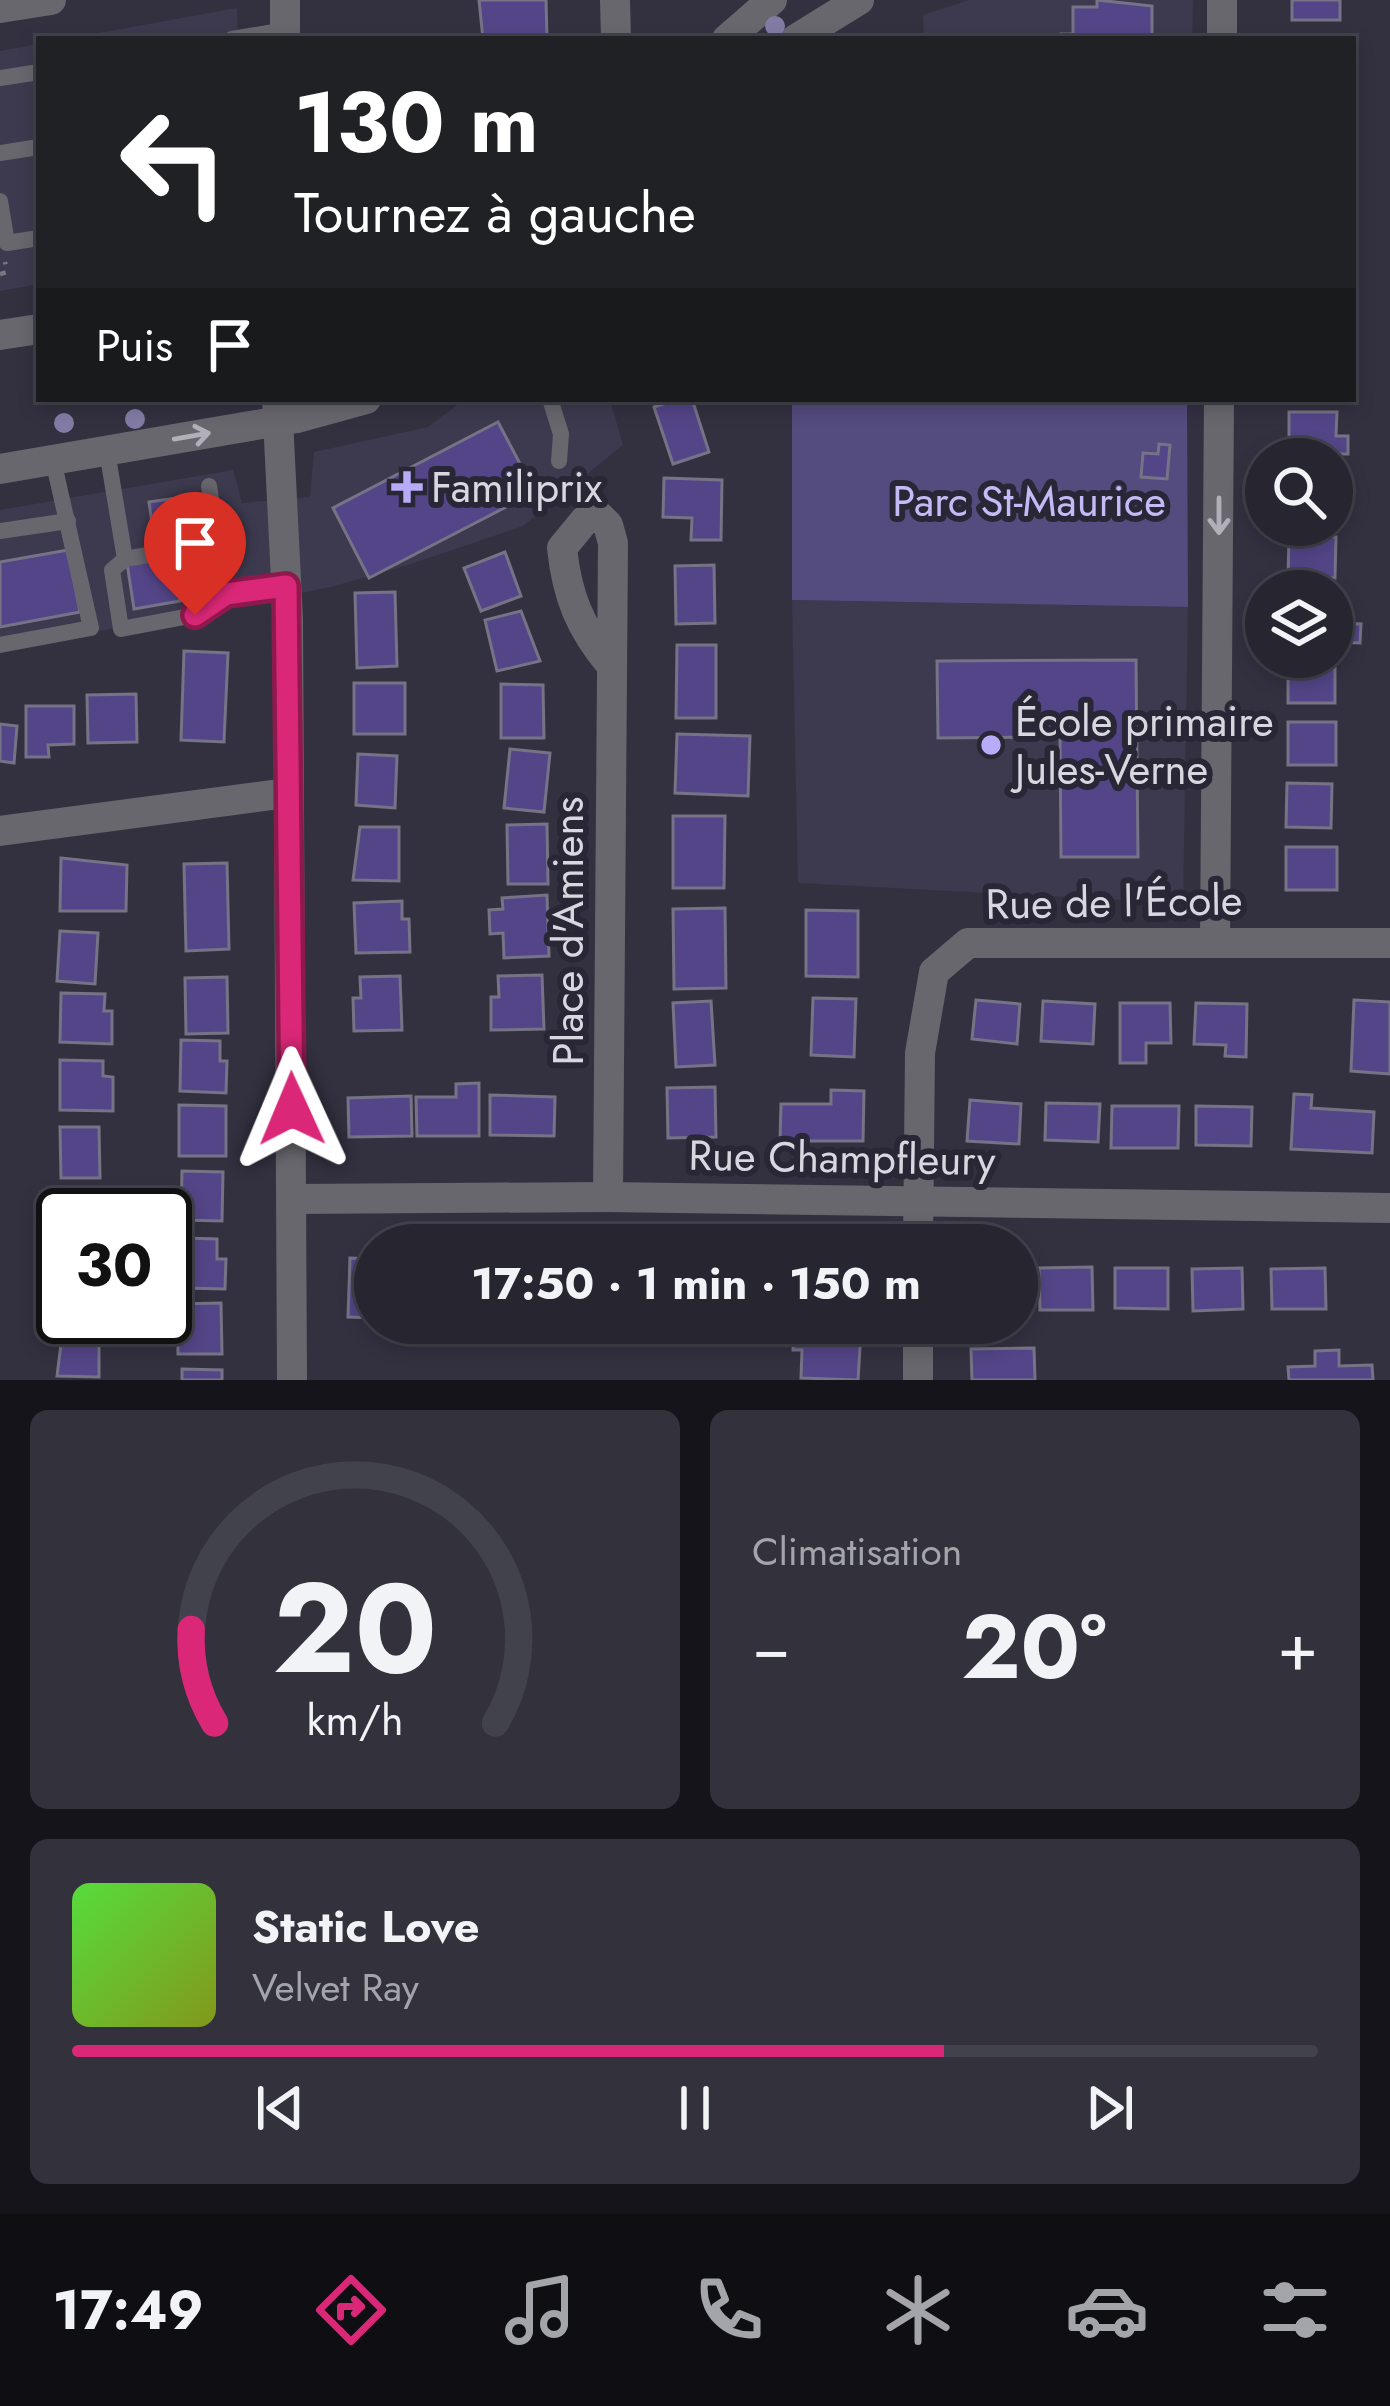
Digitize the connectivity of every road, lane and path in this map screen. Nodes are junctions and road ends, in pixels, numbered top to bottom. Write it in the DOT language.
graph roads {
  1 [pos="51,0"];
  2 [pos="615,0"];
  3 [pos="772,0"];
  4 [pos="859,0"];
  5 [pos="1222,0"];
  6 [pos="5,5"];
  7 [pos="285,23"];
  8 [pos="242,36"];
  9 [pos="616,36"];
  10 [pos="730,36"];
  11 [pos="801,36"];
  12 [pos="1222,36"];
  13 [pos="36,72"];
  14 [pos="0,78"];
  15 [pos="36,147"];
  16 [pos="0,153"];
  17 [pos="0,201"];
  18 [pos="36,238"];
  19 [pos="36,329"];
  20 [pos="0,335"];
  21 [pos="342,402"];
  22 [pos="551,402"];
  23 [pos="1220,402"];
  24 [pos="277,410"];
  25 [pos="107,451"];
  26 [pos="53,460"];
  27 [pos="559,461"];
  28 [pos="0,470"];
  29 [pos="209,486"];
  30 [pos="68,521"];
  31 [pos="0,531"];
  32 [pos="218,543"];
  33 [pos="125,559"];
  34 [pos="286,586"];
  35 [pos="226,594"];
  36 [pos="0,645"];
  37 [pos="611,665"];
  38 [pos="287,794"];
  39 [pos="0,831"];
  40 [pos="1215,942"];
  41 [pos="1390,943"];
  42 [pos="608,1197"];
  43 [pos="293,1199"];
  44 [pos="919,1201"];
  45 [pos="1390,1208"];
  46 [pos="919,1224"];
  47 [pos="919,1344"];
  48 [pos="292,1380"];
  49 [pos="918,1380"];
  1 -- 6 [label="street"];
  2 -- 9 [label="street"];
  3 -- 10 [label="street"];
  4 -- 11 [label="street"];
  5 -- 12 [label="street"];
  7 -- 8 [label="lane"];
  13 -- 14 [label="lane"];
  15 -- 16 [label="lane"];
  17 -- 18 [label="lane"];
  19 -- 20 [label="street"];
  21 -- 24 [label="street"];
  22 -- 27 [label="lane"];
  23 -- 40 [label="street, one-way"];
  25 -- 24 [label="street, one-way"];
  24 -- 34 [label="street"];
  25 -- 26 [label="street"];
  25 -- 33 [label="lane"];
  26 -- 28 [label="street"];
  26 -- 30 [label="lane"];
  29 -- 32 [label="lane"];
  30 -- 31 [label="lane"];
  30 -- 36 [label="lane"];
  32 -- 33 [label="lane"];
  32 -- 35 [label="lane"];
  33 -- 35 [label="lane"];
  34 -- 35 [label="lane"];
  34 -- 38 [label="street"];
  37 -- 42 [label="street, Place d'Amiens"];
  38 -- 39 [label="street"];
  38 -- 43 [label="street"];
  40 -- 41 [label="street, Rue de l'École"];
  40 -- 44 [label="street, Rue de l'École"];
  42 -- 43 [label="street, Rue Champfleury"];
  42 -- 44 [label="street, Rue Champfleury"];
  43 -- 48 [label="street"];
  44 -- 45 [label="street, Rue Champfleury"];
  44 -- 46 [label="street, Rue de l'École"];
  47 -- 49 [label="street"];
}
